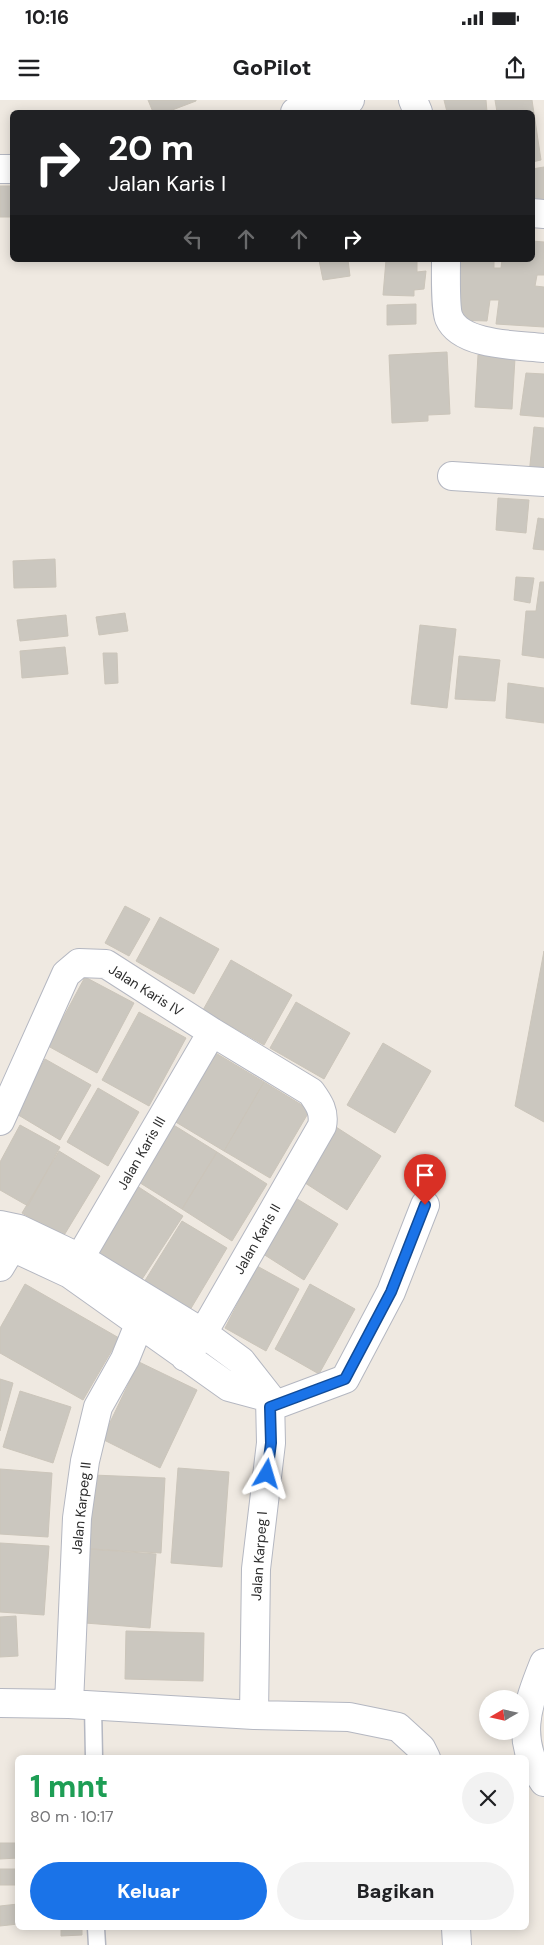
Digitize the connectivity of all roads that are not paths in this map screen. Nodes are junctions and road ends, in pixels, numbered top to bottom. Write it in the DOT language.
graph roads {
  1 [pos="350,100"];
  2 [pos="304,110"];
  3 [pos="446,262"];
  4 [pos="544,348"];
  5 [pos="452,476"];
  6 [pos="544,482"];
  7 [pos="212,1032"];
  8 [pos="324,1118"];
  9 [pos="0,1121"];
  10 [pos="425,1205"];
  11 [pos="3,1242"];
  12 [pos="75,1266"];
  13 [pos="140,1322"];
  14 [pos="202,1332"];
  15 [pos="185,1357"];
  16 [pos="270,1403"];
  17 [pos="544,1663"];
  18 [pos="0,1703"];
  19 [pos="81,1705"];
  20 [pos="254,1715"];
  21 [pos="93,1755"];
  22 [pos="424,1755"];
  23 [pos="544,1782"];
  24 [pos="96,1930"];
  25 [pos="456,1930"];
  26 [pos="97,1945"];
  27 [pos="457,1945"];
  1 -- 2 [label="street"];
  3 -- 4 [label="street"];
  5 -- 6 [label="street"];
  7 -- 8 [label="street, Jalan Karis IV"];
  7 -- 9 [label="street, Jalan Karis IV"];
  7 -- 12 [label="street, Jalan Karis III"];
  8 -- 14 [label="street, Jalan Karis II"];
  10 -- 16 [label="street"];
  11 -- 12 [label="street"];
  12 -- 13 [label="street"];
  12 -- 14 [label="street"];
  13 -- 15 [label="street"];
  13 -- 19 [label="street, Jalan Karpeg II"];
  14 -- 15 [label="street, Jalan Karis II"];
  14 -- 16 [label="street"];
  15 -- 16 [label="street"];
  16 -- 20 [label="street, Jalan Karpeg I"];
  17 -- 23 [label="street"];
  18 -- 19 [label="street"];
  19 -- 20 [label="street"];
  19 -- 21 [label="lane"];
  20 -- 22 [label="street"];
  24 -- 26 [label="lane"];
  25 -- 27 [label="street"];
}
